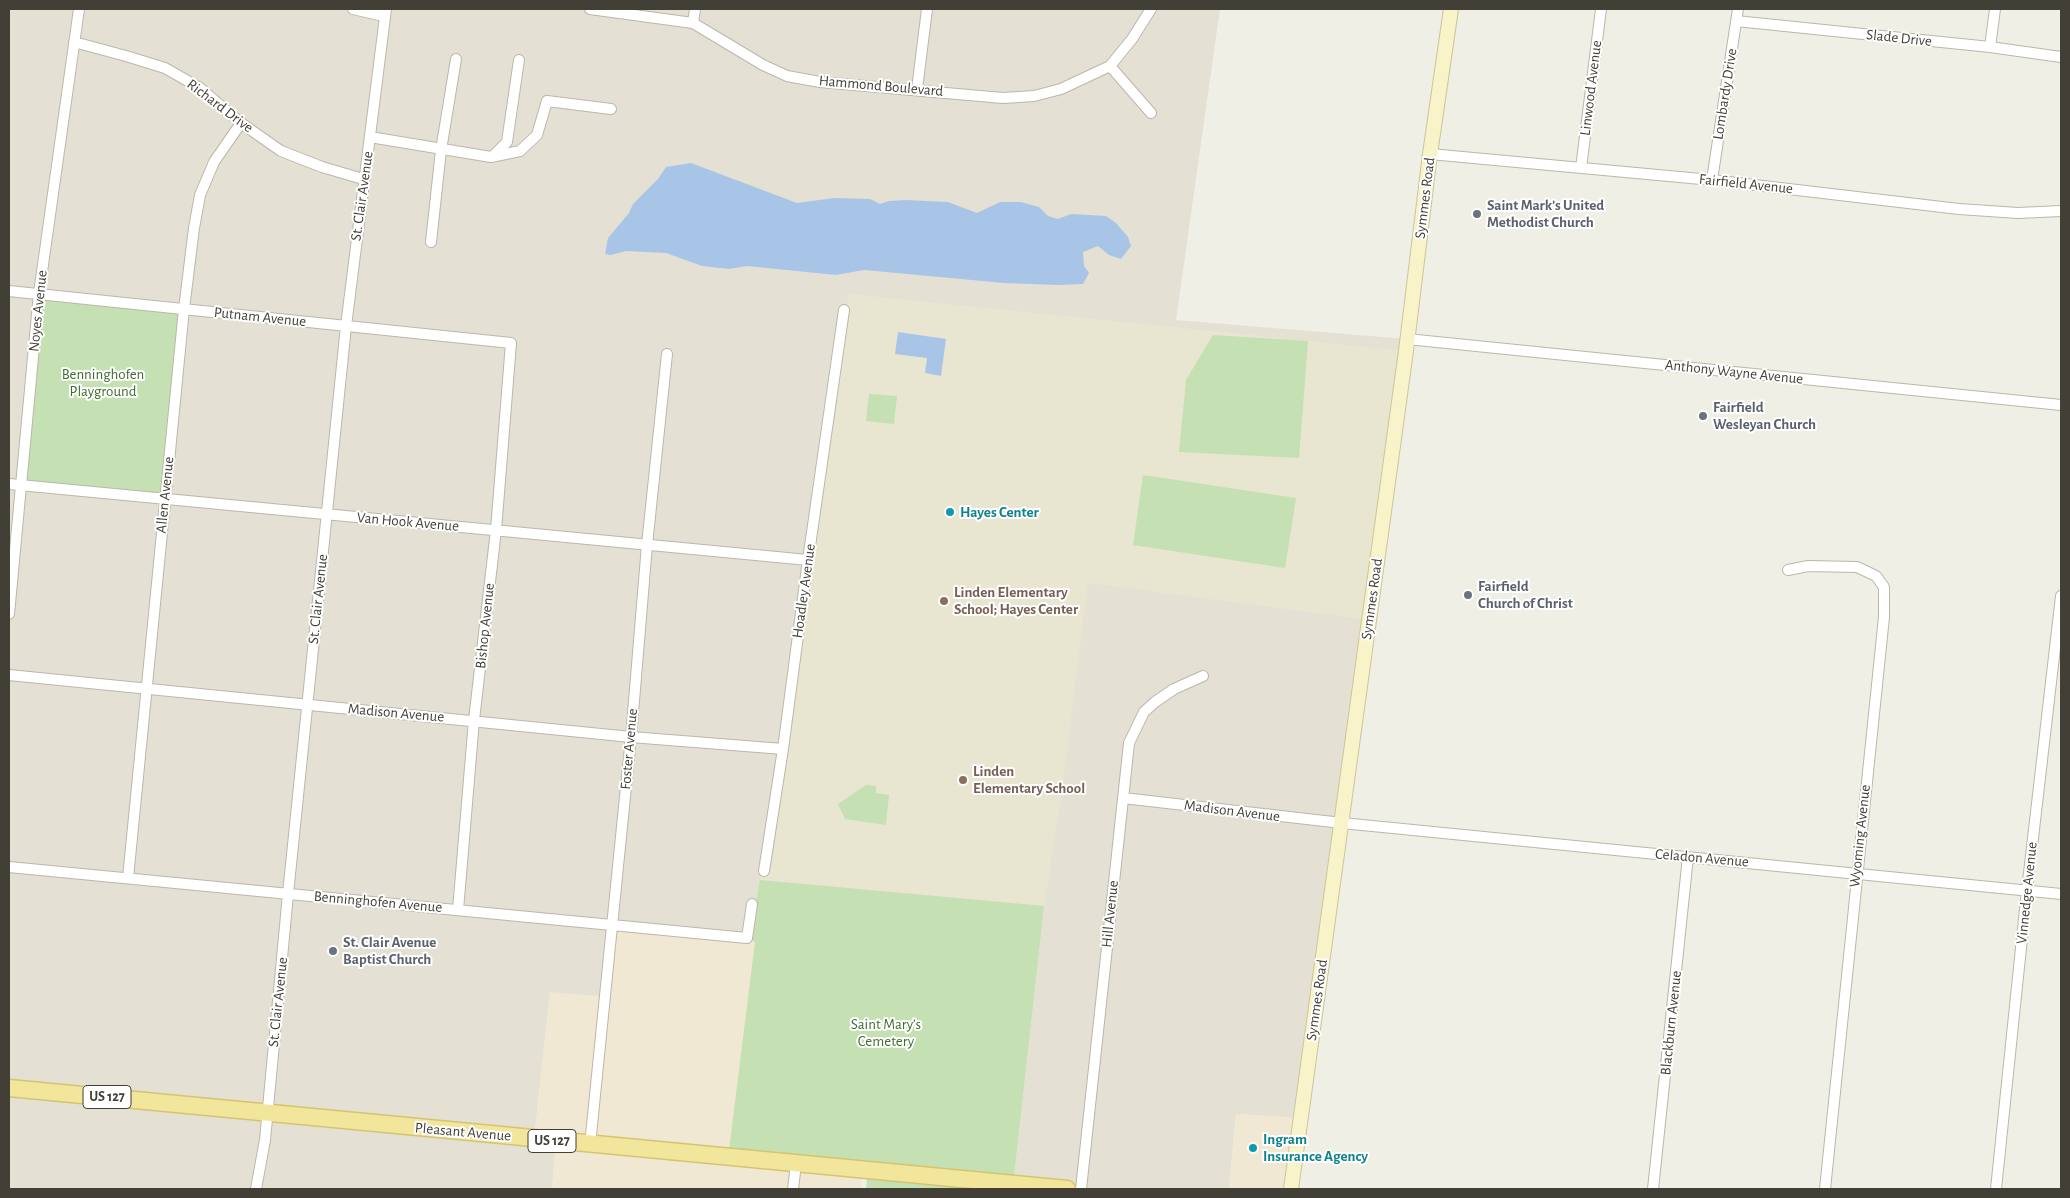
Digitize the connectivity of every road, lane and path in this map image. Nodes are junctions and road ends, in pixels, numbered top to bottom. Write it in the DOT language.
graph roads {
  1 [pos="79,9"];
  2 [pos="353,9"];
  3 [pos="590,9"];
  4 [pos="694,9"];
  5 [pos="927,9"];
  6 [pos="1150,9"];
  7 [pos="1451,9"];
  8 [pos="1601,9"];
  9 [pos="1738,9"];
  10 [pos="1995,9"];
  11 [pos="385,12"];
  12 [pos="1736,21"];
  13 [pos="693,23"];
  14 [pos="74,42"];
  15 [pos="1990,47"];
  16 [pos="2061,57"];
  17 [pos="456,59"];
  18 [pos="519,60"];
  19 [pos="1110,66"];
  20 [pos="917,89"];
  21 [pos="611,109"];
  22 [pos="1151,113"];
  23 [pos="241,123"];
  24 [pos="370,137"];
  25 [pos="441,150"];
  26 [pos="1430,154"];
  27 [pos="491,157"];
  28 [pos="1581,168"];
  29 [pos="363,179"];
  30 [pos="1712,180"];
  31 [pos="2061,211"];
  32 [pos="431,242"];
  33 [pos="9,291"];
  34 [pos="38,293"];
  35 [pos="184,309"];
  36 [pos="844,310"];
  37 [pos="346,326"];
  38 [pos="1407,339"];
  39 [pos="511,343"];
  40 [pos="667,354"];
  41 [pos="2061,406"];
  42 [pos="9,484"];
  43 [pos="22,485"];
  44 [pos="165,499"];
  45 [pos="327,515"];
  46 [pos="496,530"];
  47 [pos="647,545"];
  48 [pos="808,560"];
  49 [pos="1788,570"];
  50 [pos="2061,596"];
  51 [pos="9,614"];
  52 [pos="9,675"];
  53 [pos="1204,676"];
  54 [pos="146,689"];
  55 [pos="307,704"];
  56 [pos="474,720"];
  57 [pos="631,737"];
  58 [pos="783,749"];
  59 [pos="1123,798"];
  60 [pos="1342,824"];
  61 [pos="1688,857"];
  62 [pos="9,867"];
  63 [pos="764,871"];
  64 [pos="1856,873"];
  65 [pos="128,878"];
  66 [pos="2027,890"];
  67 [pos="288,894"];
  68 [pos="2061,894"];
  69 [pos="752,904"];
  70 [pos="458,910"];
  71 [pos="612,927"];
  72 [pos="9,1088"];
  73 [pos="267,1113"];
  74 [pos="590,1145"];
  75 [pos="796,1164"];
  76 [pos="256,1189"];
  77 [pos="793,1189"];
  78 [pos="1067,1189"];
  79 [pos="1081,1189"];
  80 [pos="1291,1189"];
  81 [pos="1653,1189"];
  82 [pos="1825,1189"];
  83 [pos="1996,1189"];
  1 -- 14 [label="street, Noyes Avenue"];
  2 -- 11 [label="street"];
  3 -- 13 [label="street, Hammond Boulevard"];
  4 -- 13 [label="street"];
  5 -- 20 [label="street"];
  6 -- 19 [label="street, Hammond Boulevard"];
  7 -- 26 [label="main road, Symmes Road"];
  8 -- 28 [label="street, Linwood Avenue"];
  9 -- 12 [label="street, Lombardy Drive"];
  10 -- 15 [label="street"];
  11 -- 24 [label="street, St. Clair Avenue"];
  12 -- 15 [label="street, Slade Drive"];
  12 -- 30 [label="street, Lombardy Drive"];
  13 -- 20 [label="street, Hammond Boulevard"];
  14 -- 23 [label="street, Richard Drive"];
  14 -- 34 [label="street, Noyes Avenue"];
  15 -- 16 [label="street, Slade Drive"];
  17 -- 25 [label="street"];
  18 -- 27 [label="street"];
  19 -- 20 [label="street, Hammond Boulevard"];
  19 -- 22 [label="street"];
  21 -- 27 [label="street"];
  23 -- 29 [label="street, Richard Drive"];
  23 -- 35 [label="street, Allen Avenue"];
  24 -- 25 [label="street"];
  24 -- 29 [label="street, St. Clair Avenue"];
  25 -- 27 [label="street"];
  25 -- 32 [label="street"];
  26 -- 28 [label="street, Fairfield Avenue"];
  26 -- 38 [label="main road, Symmes Road"];
  28 -- 30 [label="street, Fairfield Avenue"];
  29 -- 37 [label="street, St. Clair Avenue"];
  30 -- 31 [label="street, Fairfield Avenue"];
  33 -- 34 [label="street, Putnam Avenue"];
  34 -- 35 [label="street, Putnam Avenue"];
  34 -- 43 [label="street, Noyes Avenue"];
  35 -- 37 [label="street, Putnam Avenue"];
  35 -- 44 [label="street, Allen Avenue"];
  36 -- 48 [label="street, Hoadley Avenue"];
  37 -- 39 [label="street, Putnam Avenue"];
  37 -- 45 [label="street, St. Clair Avenue"];
  38 -- 41 [label="street, Anthony Wayne Avenue"];
  38 -- 60 [label="main road, Symmes Road"];
  39 -- 46 [label="street, Bishop Avenue"];
  40 -- 47 [label="street, Foster Avenue"];
  42 -- 43 [label="street, Van Hook Avenue"];
  43 -- 44 [label="street, Van Hook Avenue"];
  43 -- 51 [label="street, Noyes Avenue"];
  44 -- 45 [label="street, Van Hook Avenue"];
  44 -- 54 [label="street, Allen Avenue"];
  45 -- 46 [label="street, Van Hook Avenue"];
  45 -- 55 [label="street, St. Clair Avenue"];
  46 -- 47 [label="street, Van Hook Avenue"];
  46 -- 56 [label="street, Bishop Avenue"];
  47 -- 48 [label="street, Van Hook Avenue"];
  47 -- 57 [label="street, Foster Avenue"];
  48 -- 58 [label="street, Hoadley Avenue"];
  49 -- 64 [label="street, Wyoming Avenue"];
  50 -- 66 [label="street, Vinnedge Avenue"];
  52 -- 54 [label="street, Madison Avenue"];
  53 -- 59 [label="street, Hill Avenue"];
  54 -- 55 [label="street, Madison Avenue"];
  54 -- 65 [label="street, Allen Avenue"];
  55 -- 56 [label="street, Madison Avenue"];
  55 -- 67 [label="street, St. Clair Avenue"];
  56 -- 57 [label="street, Madison Avenue"];
  56 -- 70 [label="street, Bishop Avenue"];
  57 -- 58 [label="street, Madison Avenue"];
  57 -- 71 [label="street, Foster Avenue"];
  58 -- 63 [label="street, Hoadley Avenue"];
  59 -- 60 [label="street, Madison Avenue"];
  59 -- 79 [label="street, Hill Avenue"];
  60 -- 61 [label="street, Celadon Avenue"];
  60 -- 80 [label="main road, Symmes Road"];
  61 -- 64 [label="street, Celadon Avenue"];
  61 -- 81 [label="street, Blackburn Avenue"];
  62 -- 65 [label="street, Benninghofen Avenue"];
  64 -- 66 [label="street, Celadon Avenue"];
  64 -- 82 [label="street, Wyoming Avenue"];
  65 -- 67 [label="street, Benninghofen Avenue"];
  66 -- 68 [label="street, Celadon Avenue"];
  66 -- 83 [label="street, Vinnedge Avenue"];
  67 -- 70 [label="street, Benninghofen Avenue"];
  67 -- 73 [label="street, St. Clair Avenue"];
  69 -- 71 [label="street, Benninghofen Avenue"];
  70 -- 71 [label="street, Benninghofen Avenue"];
  71 -- 74 [label="street, Foster Avenue"];
  72 -- 73 [label="main road, Pleasant Avenue / US 127"];
  73 -- 74 [label="main road, Pleasant Avenue / US 127"];
  73 -- 76 [label="street, St. Clair Avenue"];
  74 -- 75 [label="main road, Pleasant Avenue / US 127"];
  75 -- 77 [label="street"];
  75 -- 78 [label="main road, Pleasant Avenue / US 127"];
}
